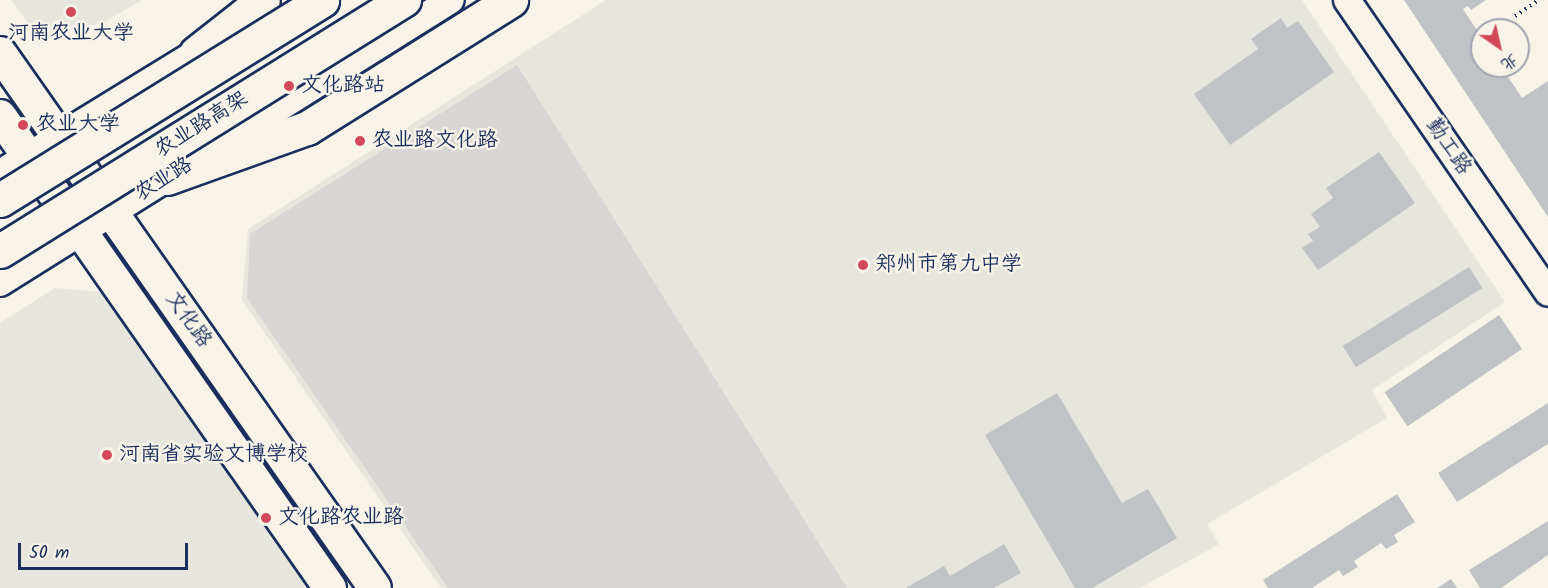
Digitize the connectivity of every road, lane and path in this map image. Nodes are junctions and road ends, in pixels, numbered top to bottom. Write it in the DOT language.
graph roads {
  1 [pos="263,0"];
  2 [pos="281,0"];
  3 [pos="322,0"];
  4 [pos="404,0"];
  5 [pos="451,0"];
  6 [pos="511,0"];
  7 [pos="1347,0"];
  8 [pos="1539,0"];
  9 [pos="1515,16"];
  10 [pos="196,52"];
  11 [pos="0,53"];
  12 [pos="0,116"];
  13 [pos="59,137"];
  14 [pos="28,156"];
  15 [pos="0,173"];
  16 [pos="167,178"];
  17 [pos="0,200"];
  18 [pos="112,212"];
  19 [pos="81,232"];
  20 [pos="0,251"];
  21 [pos="0,283"];
  22 [pos="1548,293"];
  23 [pos="330,588"];
  24 [pos="375,588"];
  1 -- 10 [label="highway"];
  2 -- 10 [label="street"];
  3 -- 17 [label="highway, 农业路高架, bridge"];
  4 -- 20 [label="highway, 农业路高架, bridge"];
  5 -- 16 [label="street, 农业路"];
  6 -- 16 [label="highway"];
  7 -- 22 [label="street, 勤工路"];
  8 -- 9 [label="path"];
  10 -- 13 [label="street"];
  11 -- 13 [label="main road, 文化路"];
  12 -- 14 [label="main road, 文化路"];
  13 -- 14 [label="street"];
  13 -- 18 [label="main road, 文化路"];
  14 -- 15 [label="street"];
  14 -- 19 [label="main road, 文化路"];
  16 -- 18 [label="street, 农业路"];
  18 -- 19 [label="street, 农业路"];
  18 -- 24 [label="main road, 文化路"];
  19 -- 21 [label="street, 农业路"];
  19 -- 23 [label="main road, 文化路"];
}
